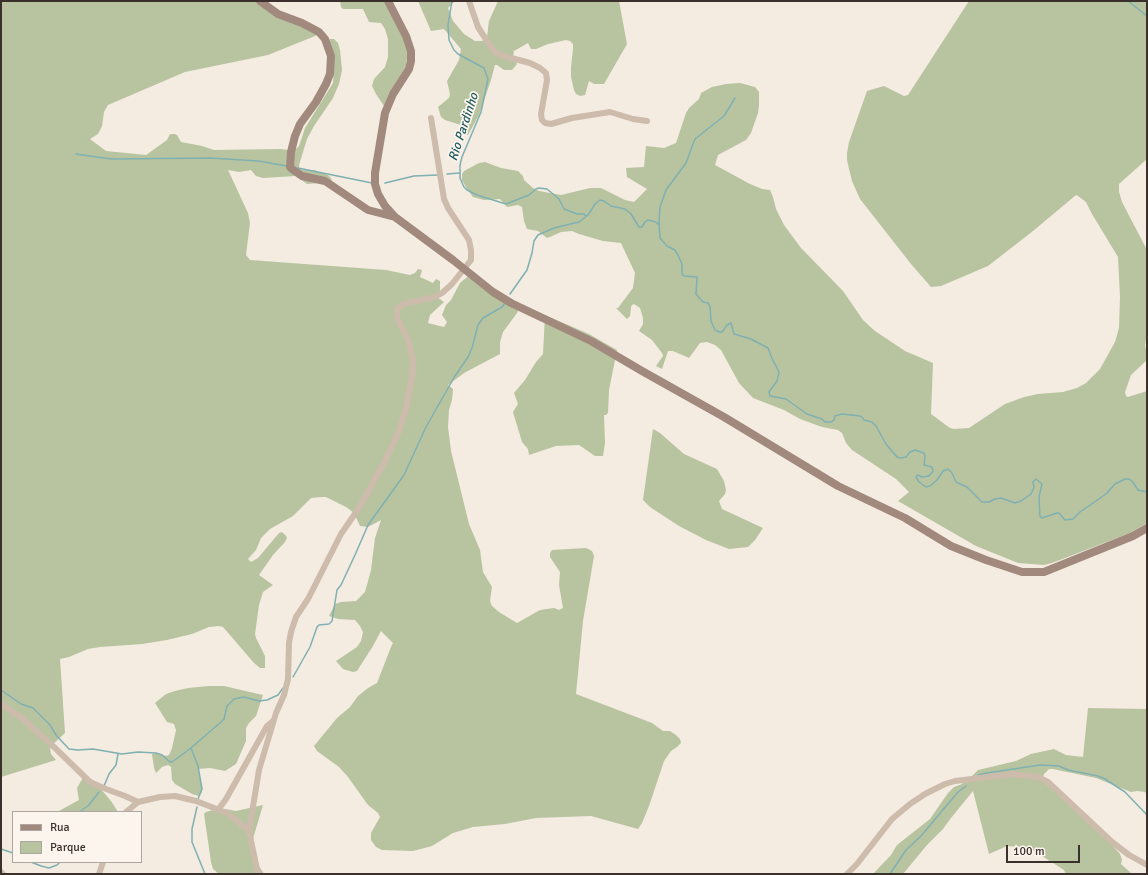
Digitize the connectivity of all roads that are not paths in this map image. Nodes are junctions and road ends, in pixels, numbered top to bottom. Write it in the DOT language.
graph roads {
  1 [pos="260,1"];
  2 [pos="388,1"];
  3 [pos="470,1"];
  4 [pos="431,118"];
  5 [pos="647,121"];
  6 [pos="395,217"];
  7 [pos="464,268"];
  8 [pos="1147,528"];
  9 [pos="1,704"];
  10 [pos="274,720"];
  11 [pos="138,802"];
  12 [pos="218,810"];
  13 [pos="127,811"];
  14 [pos="248,831"];
  15 [pos="103,863"];
  16 [pos="1147,865"];
  17 [pos="1,872"];
  18 [pos="4,874"];
  19 [pos="99,874"];
  20 [pos="258,874"];
  21 [pos="846,874"];
  1 -- 6 [label="main road"];
  2 -- 6 [label="main road"];
  3 -- 5 [label="street"];
  4 -- 7 [label="street"];
  6 -- 7 [label="main road"];
  7 -- 8 [label="main road"];
  7 -- 10 [label="street"];
  9 -- 11 [label="street"];
  10 -- 12 [label="street"];
  10 -- 14 [label="street"];
  11 -- 12 [label="street"];
  11 -- 13 [label="street"];
  12 -- 14 [label="street"];
  14 -- 20 [label="street"];
  15 -- 19 [label="street"];
  16 -- 21 [label="street"];
  17 -- 18 [label="street"];
}
